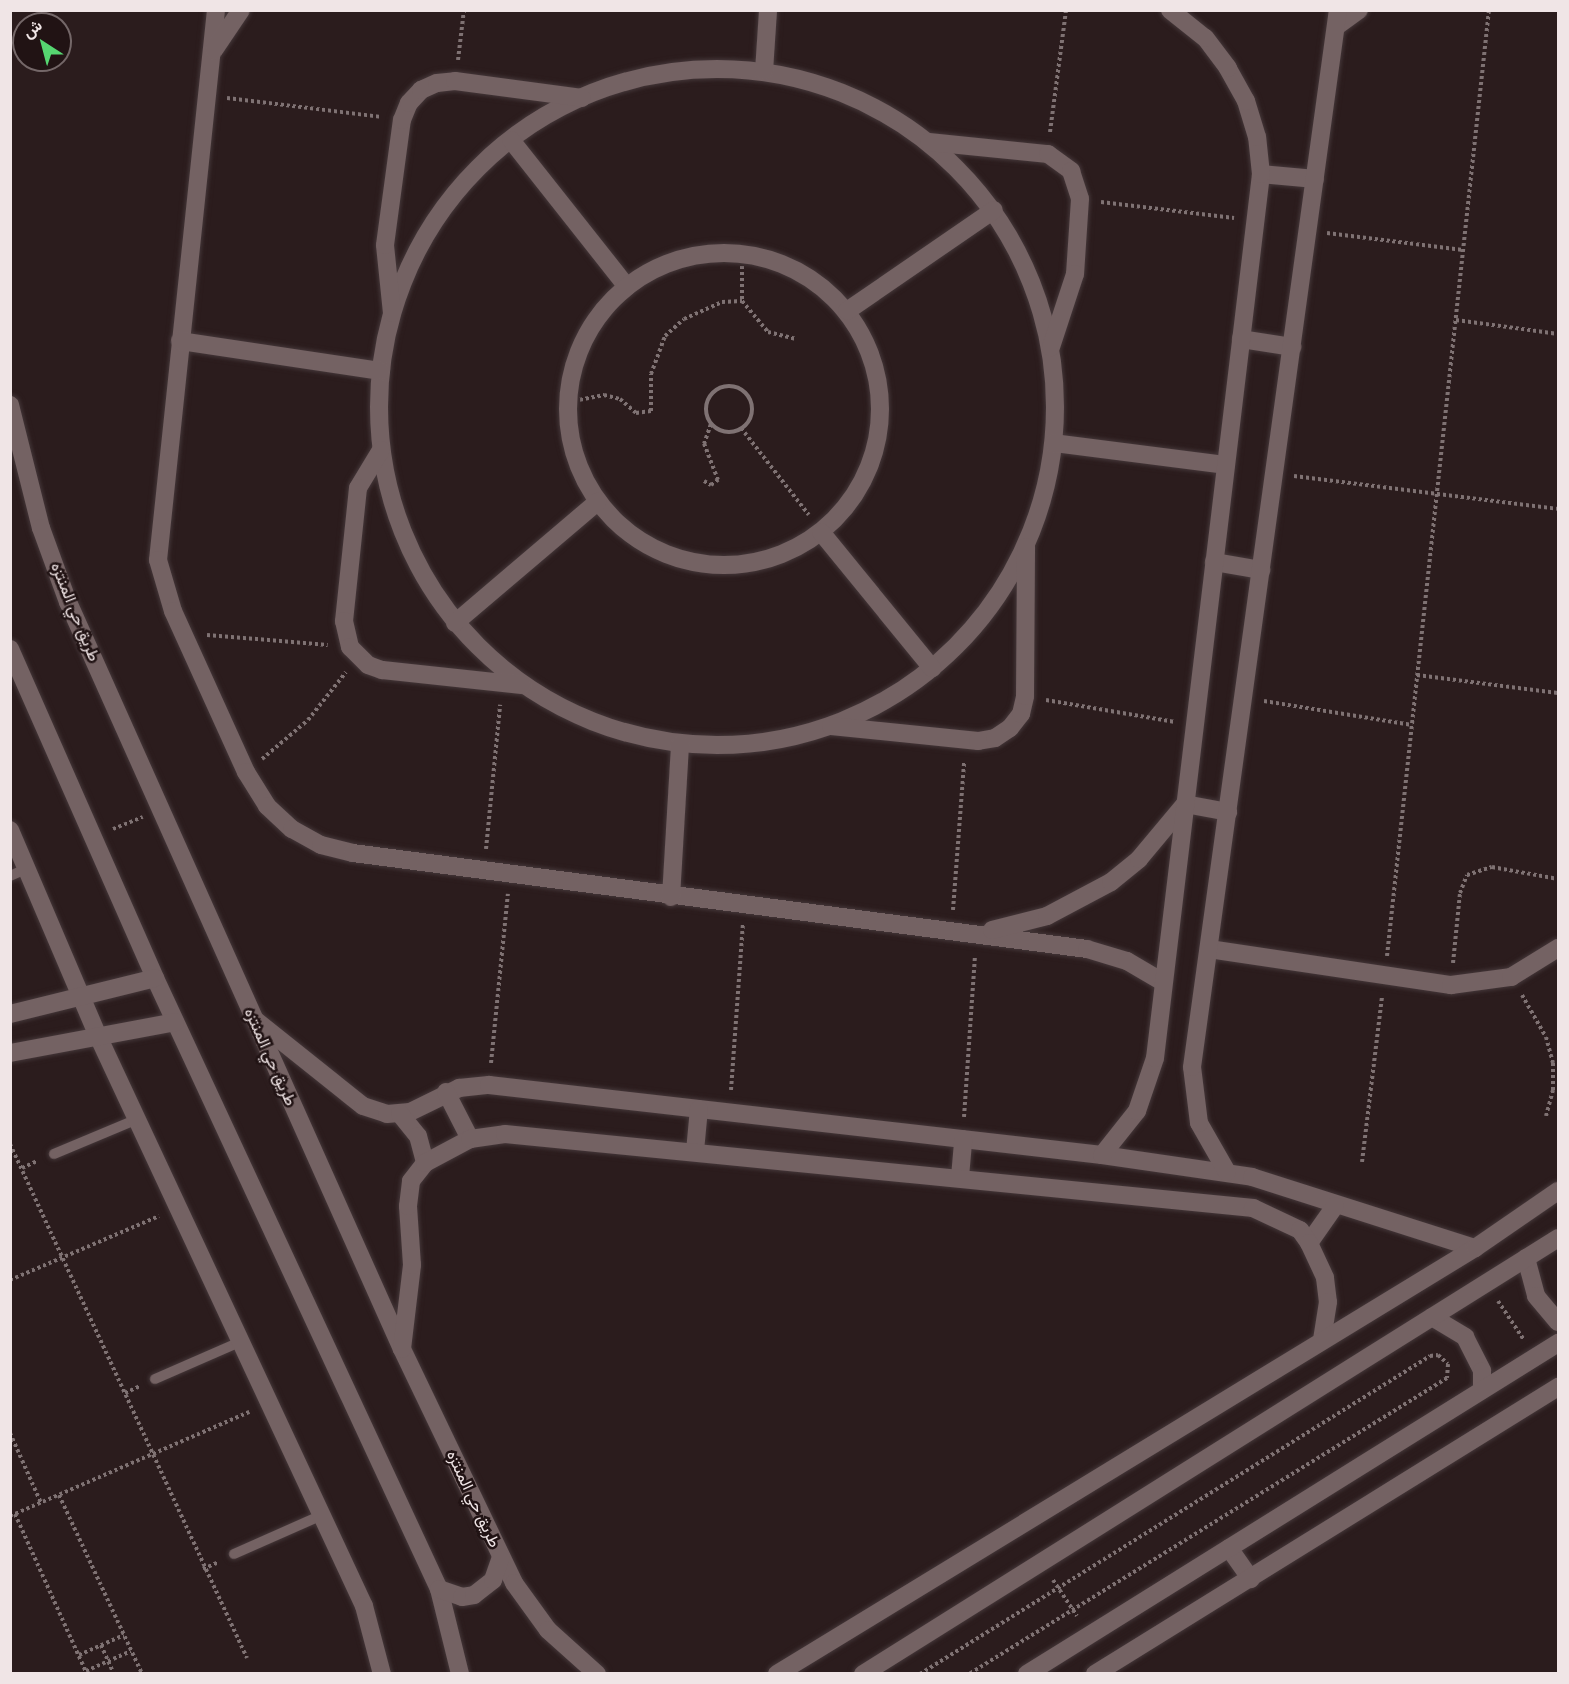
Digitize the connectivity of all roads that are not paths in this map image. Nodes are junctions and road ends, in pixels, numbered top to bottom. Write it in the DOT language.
graph roads {
  1 [pos="216,10"];
  2 [pos="241,10"];
  3 [pos="768,10"];
  4 [pos="1170,10"];
  5 [pos="1359,10"];
  6 [pos="1337,18"];
  7 [pos="211,54"];
  8 [pos="764,72"];
  9 [pos="582,98"];
  10 [pos="511,140"];
  11 [pos="929,142"];
  12 [pos="1261,174"];
  13 [pos="1315,179"];
  14 [pos="994,210"];
  15 [pos="627,287"];
  16 [pos="847,311"];
  17 [pos="392,313"];
  18 [pos="1241,339"];
  19 [pos="180,341"];
  20 [pos="1051,347"];
  21 [pos="1292,347"];
  22 [pos="381,371"];
  23 [pos="10,405"];
  24 [pos="1054,443"];
  25 [pos="381,450"];
  26 [pos="1226,465"];
  27 [pos="597,502"];
  28 [pos="821,532"];
  29 [pos="1026,545"];
  30 [pos="1214,562"];
  31 [pos="1262,570"];
  32 [pos="455,623"];
  33 [pos="10,649"];
  34 [pos="932,669"];
  35 [pos="522,685"];
  36 [pos="830,726"];
  37 [pos="680,744"];
  38 [pos="1185,804"];
  39 [pos="1228,812"];
  40 [pos="10,830"];
  41 [pos="28,868"];
  42 [pos="10,876"];
  43 [pos="671,897"];
  44 [pos="977,932"];
  45 [pos="1558,948"];
  46 [pos="1209,949"];
  47 [pos="155,978"];
  48 [pos="1164,982"];
  49 [pos="83,997"];
  50 [pos="10,1014"];
  51 [pos="252,1017"];
  52 [pos="175,1022"];
  53 [pos="98,1036"];
  54 [pos="10,1053"];
  55 [pos="446,1092"];
  56 [pos="699,1108"];
  57 [pos="400,1114"];
  58 [pos="140,1118"];
  59 [pos="470,1139"];
  60 [pos="963,1139"];
  61 [pos="695,1151"];
  62 [pos="54,1154"];
  63 [pos="1102,1155"];
  64 [pos="425,1162"];
  65 [pos="1227,1172"];
  66 [pos="960,1177"];
  67 [pos="1286,1187"];
  68 [pos="1558,1191"];
  69 [pos="1335,1206"];
  70 [pos="1282,1219"];
  71 [pos="1558,1238"];
  72 [pos="1309,1243"];
  73 [pos="1475,1248"];
  74 [pos="1526,1258"];
  75 [pos="1432,1317"];
  76 [pos="1558,1322"];
  77 [pos="242,1341"];
  78 [pos="1322,1341"];
  79 [pos="1558,1343"];
  80 [pos="402,1349"];
  81 [pos="154,1379"];
  82 [pos="1558,1387"];
  83 [pos="1482,1390"];
  84 [pos="322,1515"];
  85 [pos="1228,1548"];
  86 [pos="234,1554"];
  87 [pos="501,1557"];
  88 [pos="1251,1579"];
  89 [pos="439,1589"];
  90 [pos="382,1674"];
  91 [pos="460,1674"];
  92 [pos="597,1674"];
  93 [pos="777,1674"];
  94 [pos="863,1674"];
  95 [pos="1026,1674"];
  96 [pos="1095,1674"];
  1 -- 7 [label="street"];
  2 -- 7 [label="street"];
  3 -- 8 [label="street"];
  4 -- 12 [label="street"];
  5 -- 6 [label="street"];
  6 -- 13 [label="street"];
  7 -- 19 [label="street"];
  8 -- 9 [label="street"];
  8 -- 11 [label="street"];
  9 -- 10 [label="street"];
  9 -- 17 [label="street"];
  10 -- 15 [label="street"];
  10 -- 17 [label="street"];
  11 -- 14 [label="street"];
  11 -- 20 [label="street"];
  12 -- 13 [label="street"];
  12 -- 18 [label="street"];
  13 -- 21 [label="street"];
  14 -- 16 [label="street"];
  14 -- 20 [label="street"];
  15 -- 16 [label="street"];
  15 -- 27 [label="street"];
  16 -- 28 [label="street"];
  17 -- 22 [label="street"];
  18 -- 21 [label="street"];
  18 -- 26 [label="street"];
  19 -- 22 [label="street"];
  19 -- 43 [label="street"];
  20 -- 24 [label="street"];
  21 -- 31 [label="street"];
  22 -- 25 [label="street"];
  23 -- 51 [label="street, طريق حي المنتزه"];
  24 -- 26 [label="street"];
  24 -- 29 [label="street"];
  25 -- 32 [label="street"];
  25 -- 35 [label="street"];
  26 -- 30 [label="street"];
  27 -- 28 [label="street"];
  27 -- 32 [label="street"];
  28 -- 34 [label="street"];
  29 -- 34 [label="street"];
  29 -- 36 [label="street"];
  30 -- 31 [label="street"];
  30 -- 38 [label="street"];
  31 -- 39 [label="street"];
  32 -- 35 [label="street"];
  33 -- 47 [label="street"];
  34 -- 36 [label="street"];
  35 -- 37 [label="street"];
  36 -- 37 [label="street"];
  37 -- 43 [label="street"];
  38 -- 39 [label="street"];
  38 -- 44 [label="street"];
  38 -- 48 [label="street"];
  39 -- 46 [label="street"];
  40 -- 41 [label="street"];
  41 -- 42 [label="lane"];
  41 -- 49 [label="street"];
  43 -- 44 [label="street"];
  44 -- 48 [label="street"];
  45 -- 46 [label="street"];
  46 -- 65 [label="street"];
  47 -- 49 [label="street"];
  47 -- 52 [label="street"];
  48 -- 63 [label="street"];
  49 -- 50 [label="street"];
  49 -- 53 [label="street"];
  51 -- 57 [label="street"];
  51 -- 80 [label="street, طريق حي المنتزه"];
  52 -- 53 [label="street"];
  52 -- 89 [label="street"];
  53 -- 54 [label="street"];
  53 -- 58 [label="street"];
  55 -- 56 [label="street"];
  55 -- 57 [label="street"];
  55 -- 59 [label="street"];
  56 -- 60 [label="street"];
  56 -- 61 [label="street"];
  57 -- 64 [label="street"];
  58 -- 62 [label="lane"];
  58 -- 77 [label="street"];
  59 -- 61 [label="street"];
  59 -- 64 [label="street"];
  60 -- 63 [label="street"];
  60 -- 66 [label="street"];
  61 -- 66 [label="street"];
  63 -- 65 [label="street"];
  64 -- 80 [label="street"];
  65 -- 67 [label="street"];
  66 -- 70 [label="street"];
  67 -- 69 [label="street"];
  67 -- 70 [label="street"];
  68 -- 73 [label="street"];
  69 -- 72 [label="street"];
  69 -- 73 [label="street"];
  70 -- 72 [label="street"];
  71 -- 74 [label="street"];
  72 -- 78 [label="street"];
  73 -- 78 [label="street"];
  74 -- 75 [label="street"];
  74 -- 76 [label="street"];
  75 -- 83 [label="street"];
  75 -- 94 [label="street"];
  77 -- 81 [label="lane"];
  77 -- 84 [label="street"];
  78 -- 93 [label="street"];
  79 -- 83 [label="street"];
  80 -- 87 [label="street, طريق حي المنتزه"];
  82 -- 88 [label="street"];
  83 -- 85 [label="street"];
  84 -- 86 [label="lane"];
  84 -- 90 [label="street"];
  85 -- 88 [label="street"];
  85 -- 95 [label="street"];
  87 -- 89 [label="street"];
  87 -- 92 [label="street, طريق حي المنتزه"];
  88 -- 96 [label="street"];
  89 -- 91 [label="street"];
}
